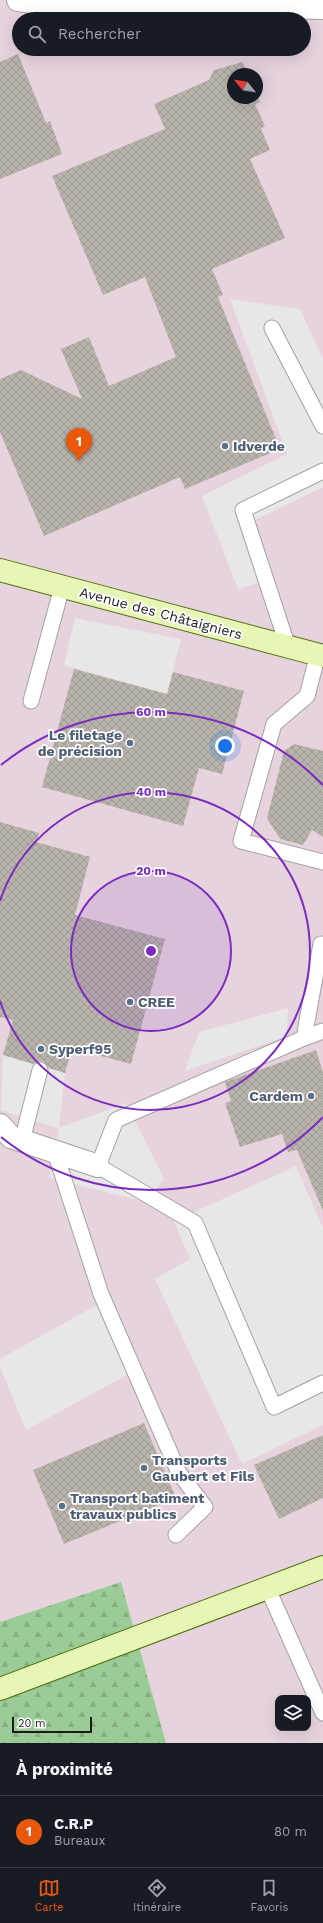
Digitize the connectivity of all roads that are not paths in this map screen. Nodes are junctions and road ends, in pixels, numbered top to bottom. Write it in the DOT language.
graph roads {
  1 [pos="18,0"];
  2 [pos="323,8"];
  3 [pos="272,328"];
  4 [pos="323,426"];
  5 [pos="323,471"];
  6 [pos="0,570"];
  7 [pos="62,587"];
  8 [pos="288,646"];
  9 [pos="321,655"];
  10 [pos="31,701"];
  11 [pos="323,862"];
  12 [pos="321,944"];
  13 [pos="323,1031"];
  14 [pos="304,1038"];
  15 [pos="40,1070"];
  16 [pos="0,1125"];
  17 [pos="22,1141"];
  18 [pos="55,1152"];
  19 [pos="98,1166"];
  20 [pos="323,1383"];
  21 [pos="176,1535"];
  22 [pos="323,1567"];
  23 [pos="268,1589"];
  24 [pos="0,1689"];
  25 [pos="323,1713"];
  1 -- 2 [label="street"];
  3 -- 4 [label="lane"];
  5 -- 8 [label="lane"];
  6 -- 7 [label="street, Avenue des Châtaigniers"];
  7 -- 8 [label="street, Avenue des Châtaigniers"];
  7 -- 10 [label="lane"];
  8 -- 9 [label="street, Avenue des Châtaigniers"];
  9 -- 11 [label="lane"];
  12 -- 14 [label="lane"];
  13 -- 14 [label="lane"];
  14 -- 19 [label="lane"];
  15 -- 17 [label="lane"];
  16 -- 17 [label="street"];
  17 -- 18 [label="street"];
  18 -- 19 [label="street"];
  18 -- 21 [label="lane"];
  19 -- 20 [label="lane"];
  22 -- 23 [label="street"];
  23 -- 24 [label="street"];
  23 -- 25 [label="lane"];
}
